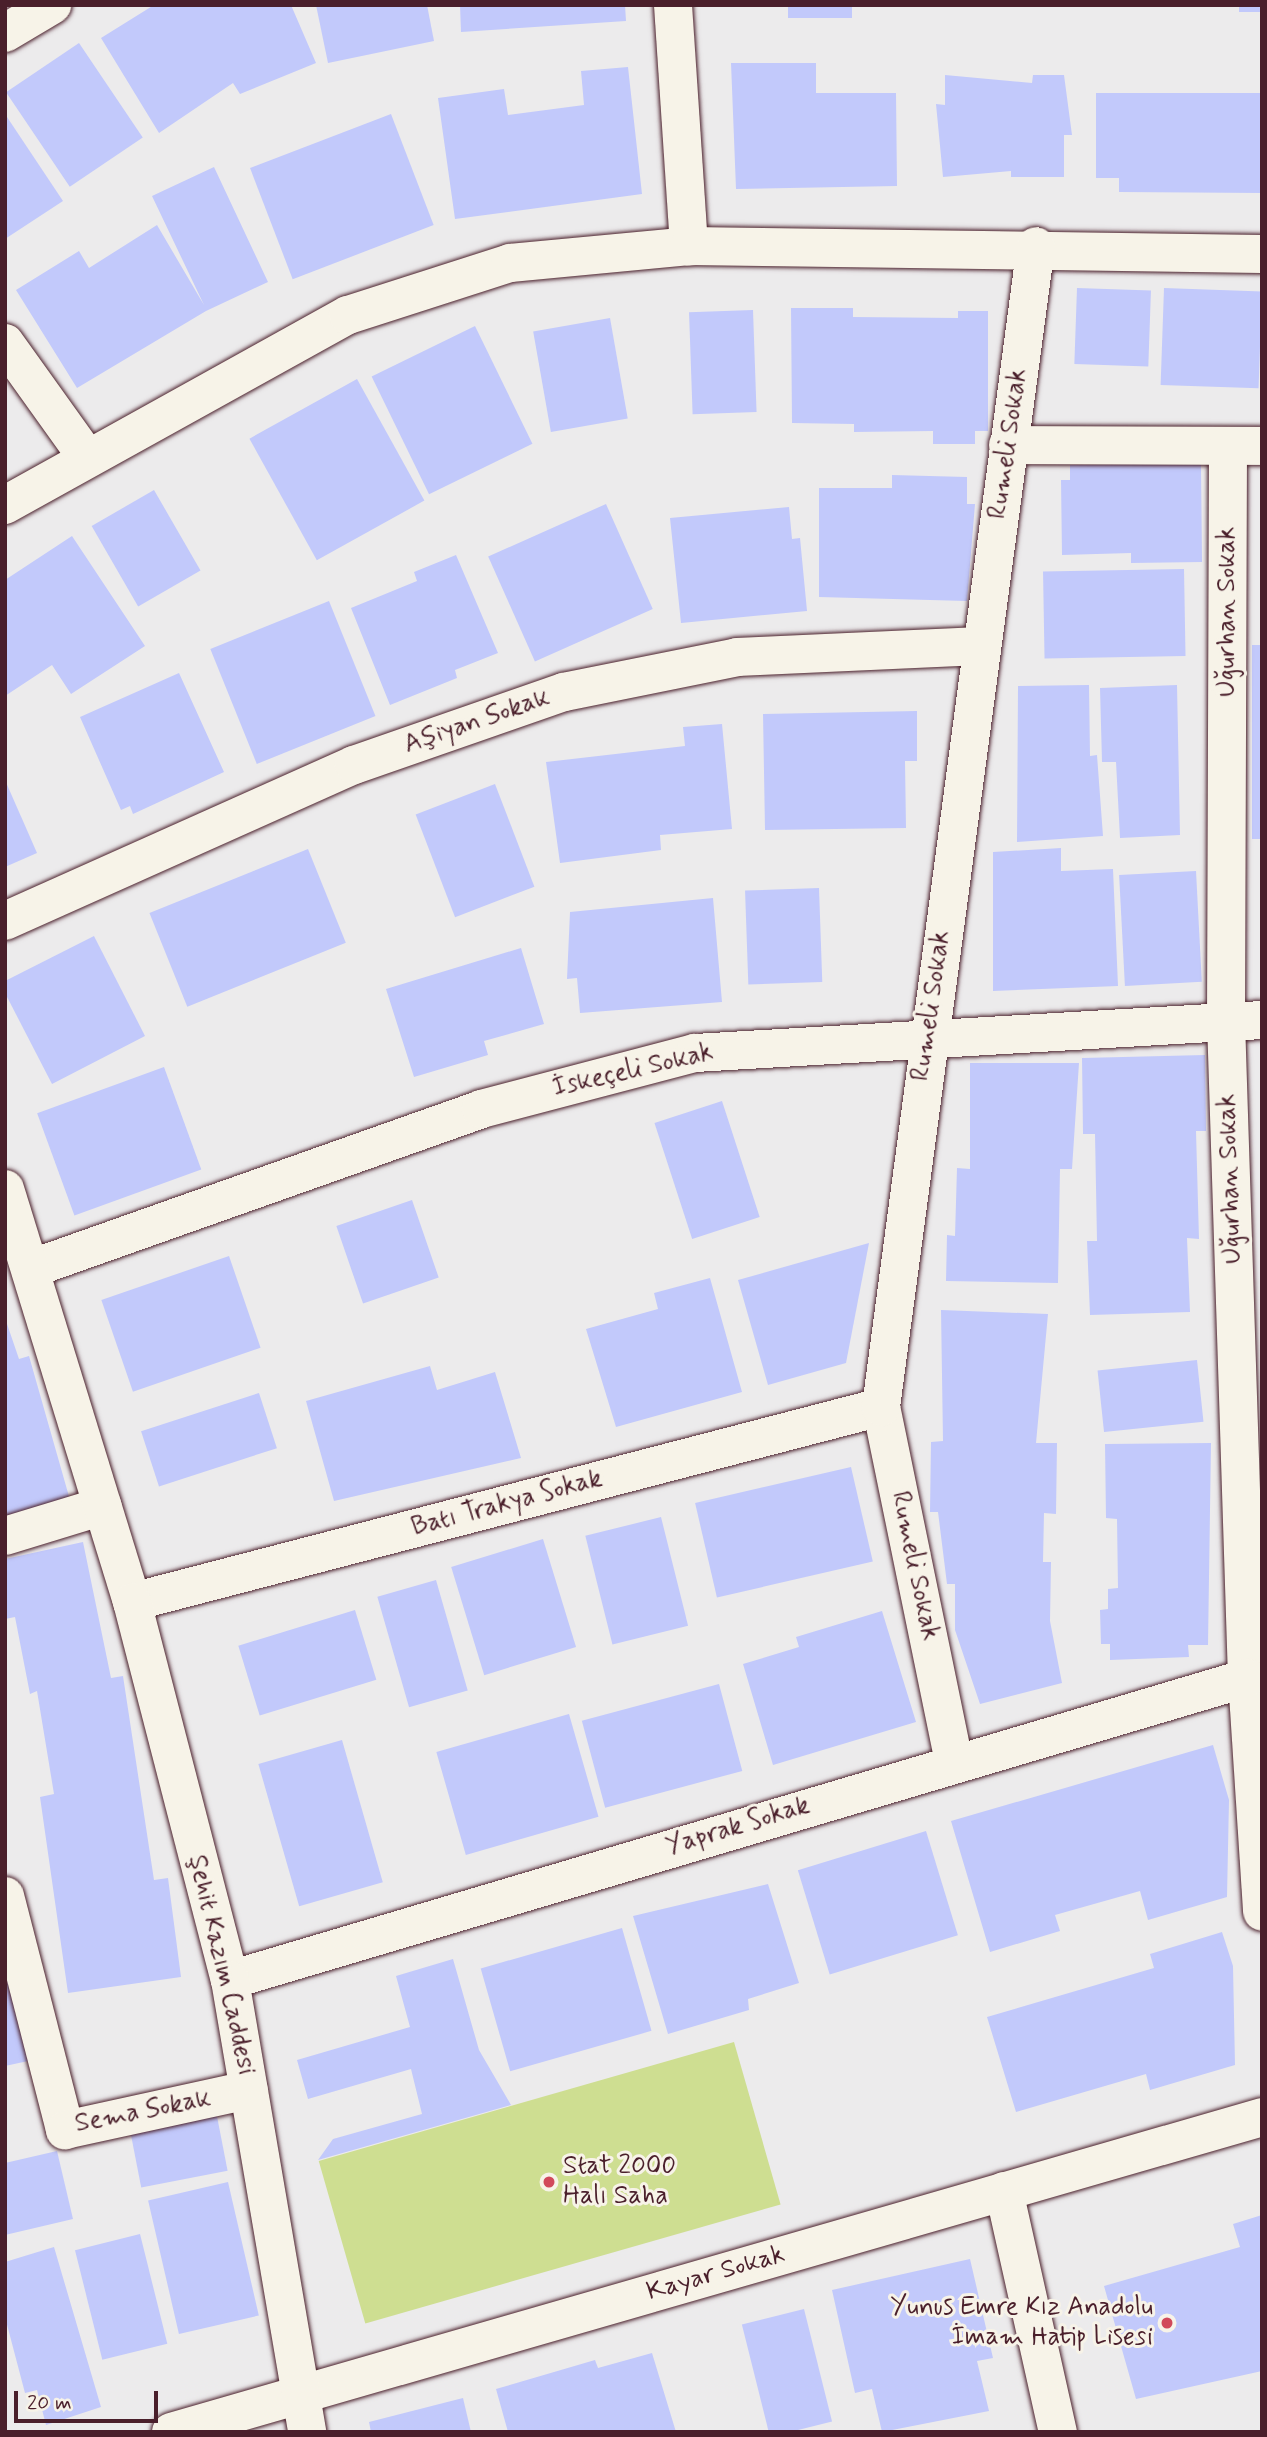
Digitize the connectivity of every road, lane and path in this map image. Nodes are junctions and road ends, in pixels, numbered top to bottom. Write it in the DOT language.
graph roads {
  1 [pos="52,5"];
  2 [pos="673,5"];
  3 [pos="5,33"];
  4 [pos="689,246"];
  5 [pos="1036,246"];
  6 [pos="1262,254"];
  7 [pos="5,343"];
  8 [pos="1008,445"];
  9 [pos="1245,446"];
  10 [pos="86,456"];
  11 [pos="5,505"];
  12 [pos="981,646"];
  13 [pos="5,921"];
  14 [pos="1244,1021"];
  15 [pos="927,1036"];
  16 [pos="5,1189"];
  17 [pos="33,1268"];
  18 [pos="881,1407"];
  19 [pos="103,1506"];
  20 [pos="5,1536"];
  21 [pos="132,1602"];
  22 [pos="1247,1678"];
  23 [pos="954,1762"];
  24 [pos="5,1896"];
  25 [pos="1262,1912"];
  26 [pos="230,1980"];
  27 [pos="249,2090"];
  28 [pos="1262,2117"];
  29 [pos="1004,2191"];
  30 [pos="303,2393"];
  31 [pos="171,2432"];
  32 [pos="307,2432"];
  33 [pos="1058,2432"];
  1 -- 3 [label="street"];
  2 -- 4 [label="street"];
  4 -- 5 [label="street"];
  4 -- 10 [label="street"];
  5 -- 6 [label="street"];
  5 -- 8 [label="street, Rumeli Sokak"];
  7 -- 10 [label="street"];
  8 -- 9 [label="street"];
  8 -- 12 [label="street, Rumeli Sokak"];
  9 -- 14 [label="street, Uğurhan Sokak"];
  10 -- 11 [label="street"];
  12 -- 13 [label="street, Aşiyan Sokak"];
  12 -- 15 [label="street, Rumeli Sokak"];
  14 -- 15 [label="street, İskeçeli Sokak"];
  14 -- 22 [label="street, Uğurhan Sokak"];
  15 -- 17 [label="street, İskeçeli Sokak"];
  15 -- 18 [label="street, Rumeli Sokak"];
  16 -- 17 [label="street, Şehit Kazım Caddesi"];
  17 -- 19 [label="street, Şehit Kazım Caddesi"];
  18 -- 21 [label="street, Batı Trakya Sokak"];
  18 -- 23 [label="street, Rumeli Sokak"];
  19 -- 20 [label="street"];
  19 -- 21 [label="street, Şehit Kazım Caddesi"];
  21 -- 26 [label="street, Şehit Kazım Caddesi"];
  22 -- 23 [label="street, Yaprak Sokak"];
  22 -- 25 [label="street, Uğurhan Sokak"];
  23 -- 26 [label="street, Yaprak Sokak"];
  24 -- 27 [label="street, Sema Sokak"];
  26 -- 27 [label="street, Şehit Kazım Caddesi"];
  27 -- 30 [label="street, Şehit Kazım Caddesi"];
  28 -- 29 [label="street, Kayar Sokak"];
  29 -- 30 [label="street, Kayar Sokak"];
  29 -- 33 [label="street"];
  30 -- 31 [label="street, Kayar Sokak"];
  30 -- 32 [label="street, Şehit Kazım Caddesi"];
}
